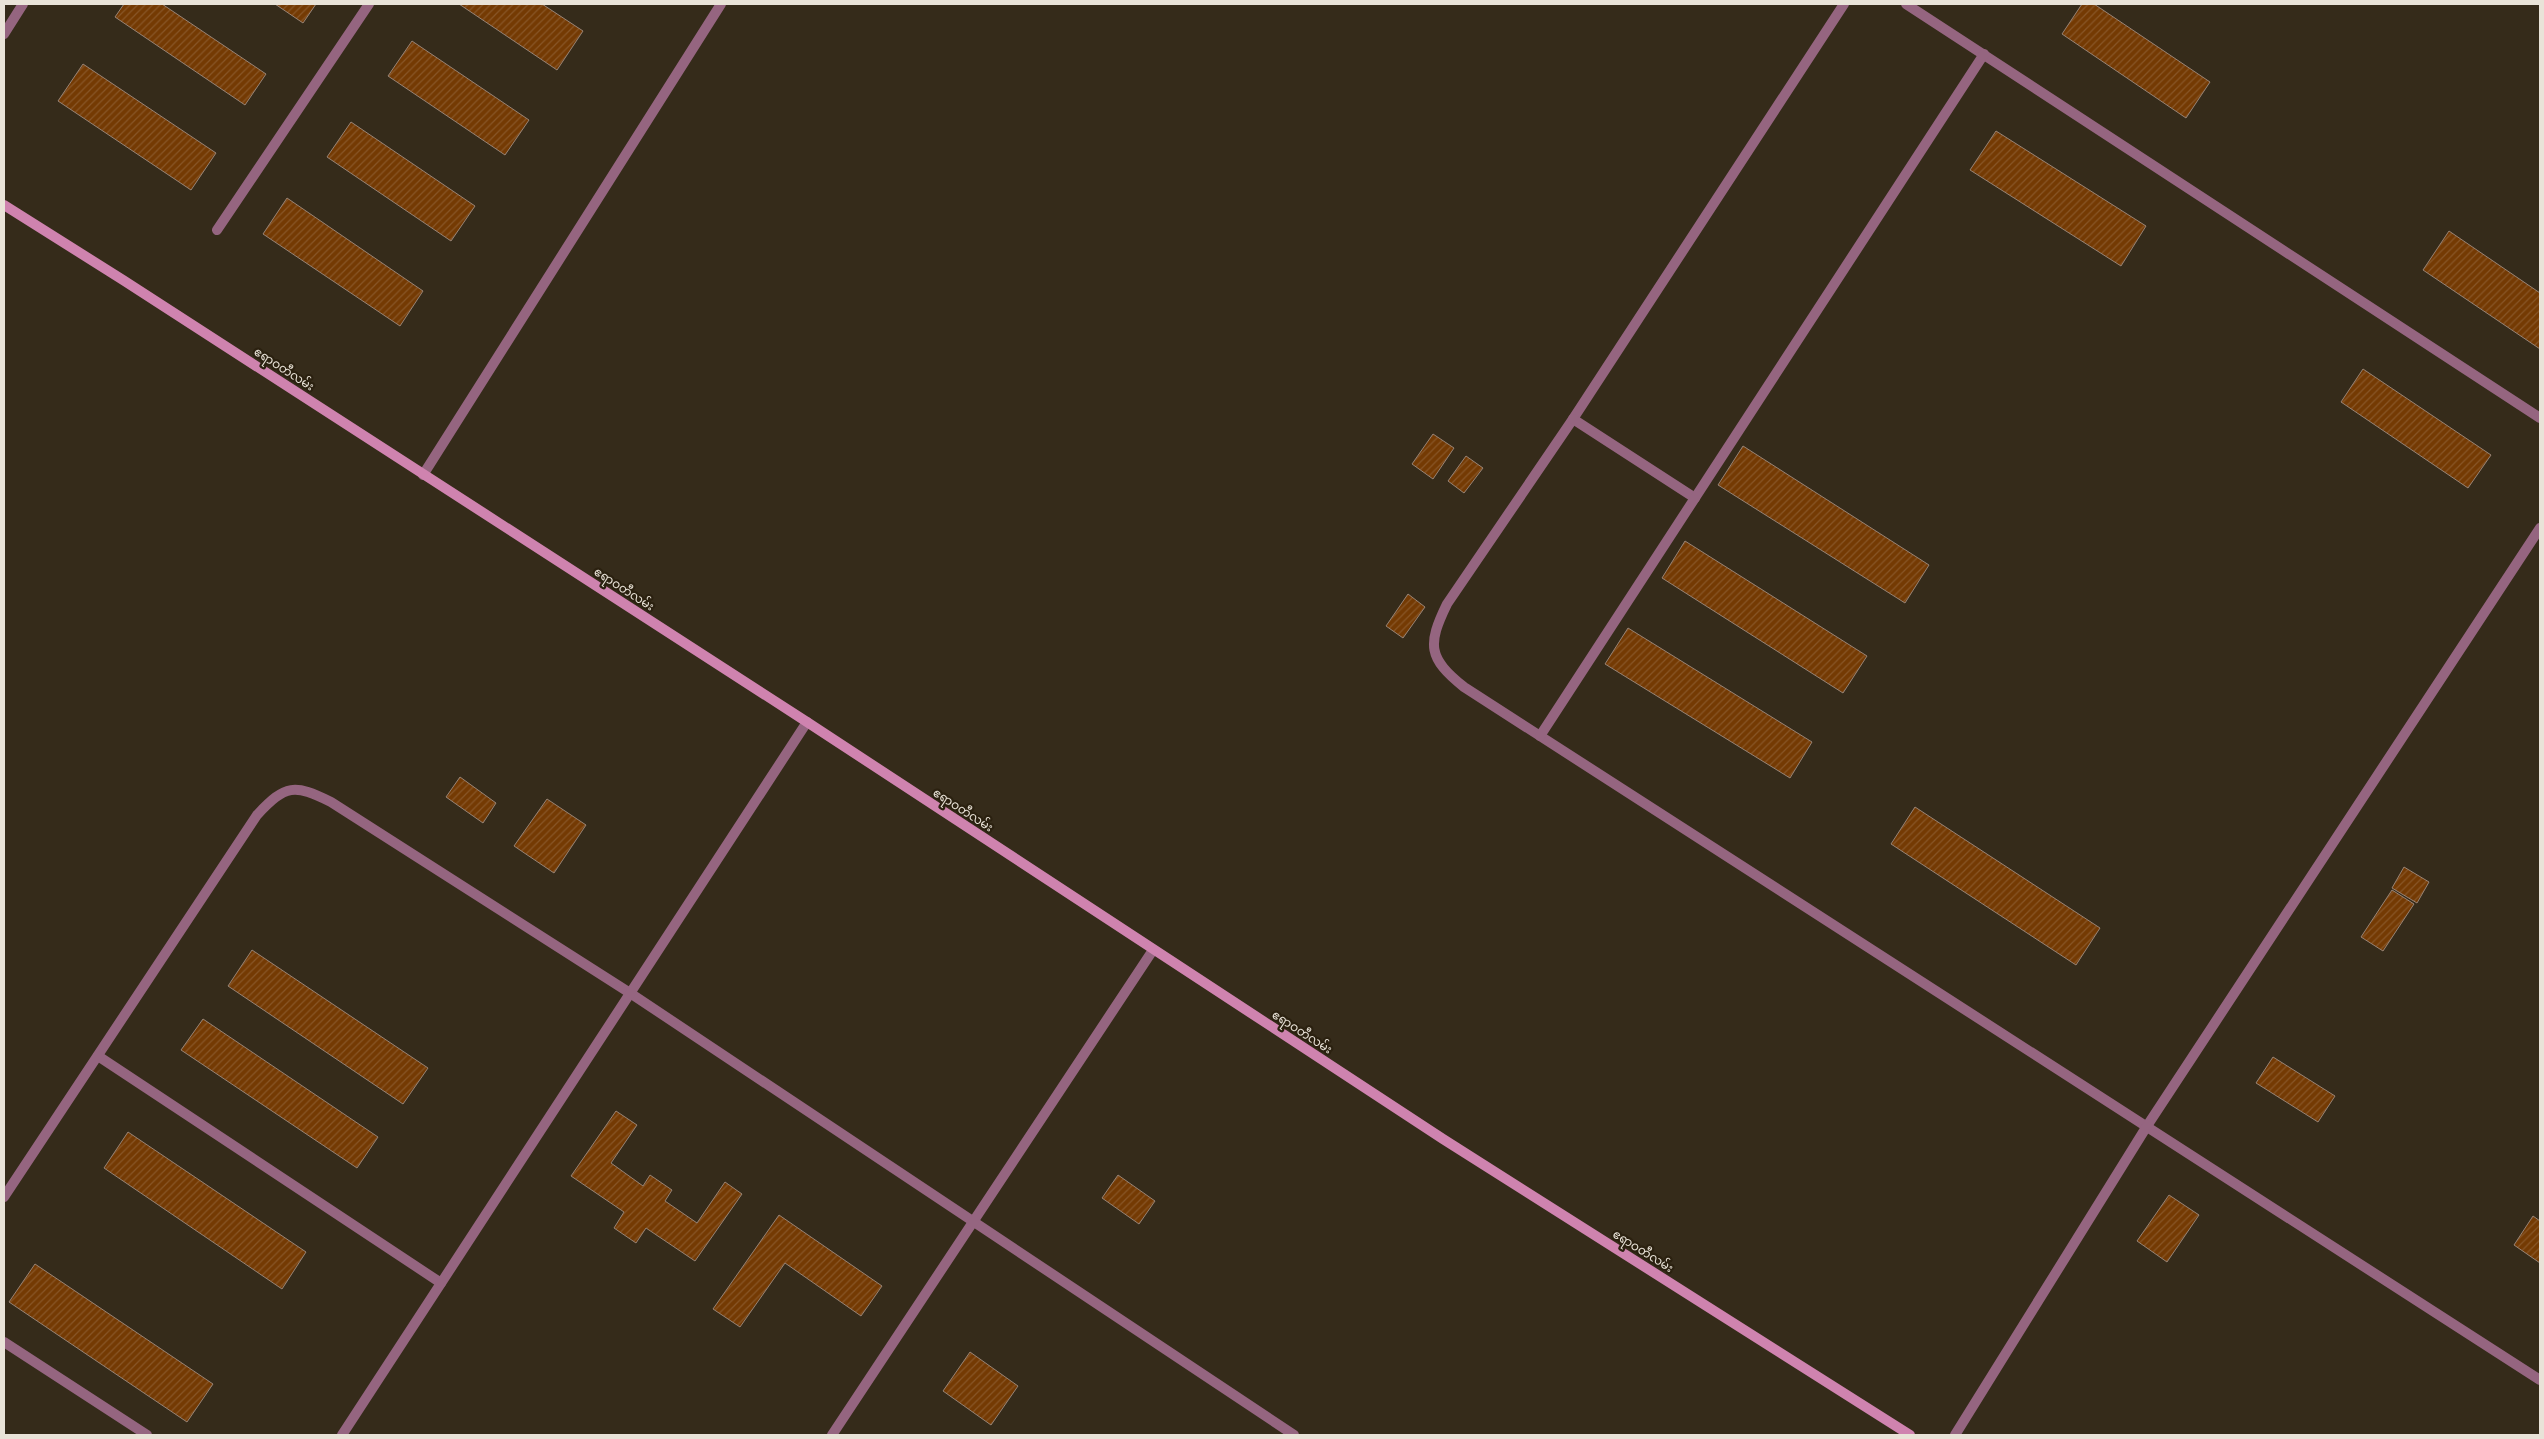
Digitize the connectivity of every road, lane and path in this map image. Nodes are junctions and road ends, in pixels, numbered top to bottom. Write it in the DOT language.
graph roads {
  1 [pos="23,4"];
  2 [pos="369,4"];
  3 [pos="721,4"];
  4 [pos="1844,4"];
  5 [pos="1906,4"];
  6 [pos="4,34"];
  7 [pos="1984,54"];
  8 [pos="4,205"];
  9 [pos="217,230"];
  10 [pos="2540,418"];
  11 [pos="1573,419"];
  12 [pos="423,475"];
  13 [pos="1695,498"];
  14 [pos="2540,528"];
  15 [pos="807,722"];
  16 [pos="1540,736"];
  17 [pos="1153,950"];
  18 [pos="630,993"];
  19 [pos="98,1056"];
  20 [pos="2147,1126"];
  21 [pos="4,1197"];
  22 [pos="974,1221"];
  23 [pos="441,1283"];
  24 [pos="4,1342"];
  25 [pos="2540,1380"];
  26 [pos="1280,1431"];
  27 [pos="147,1435"];
  28 [pos="342,1435"];
  29 [pos="832,1435"];
  30 [pos="1294,1435"];
  31 [pos="1910,1435"];
  32 [pos="1955,1435"];
  1 -- 6 [label="street"];
  2 -- 9 [label="street"];
  3 -- 12 [label="street"];
  4 -- 11 [label="street"];
  5 -- 7 [label="street"];
  7 -- 10 [label="street"];
  7 -- 13 [label="street"];
  8 -- 12 [label="street, ဧရာဝတီလမ်း"];
  11 -- 13 [label="street"];
  11 -- 16 [label="street"];
  12 -- 15 [label="street, ဧရာဝတီလမ်း"];
  13 -- 16 [label="street"];
  14 -- 20 [label="street"];
  15 -- 17 [label="street, ဧရာဝတီလမ်း"];
  15 -- 18 [label="street"];
  16 -- 20 [label="street"];
  17 -- 22 [label="street"];
  17 -- 31 [label="street, ဧရာဝတီလမ်း"];
  18 -- 19 [label="street"];
  18 -- 22 [label="street"];
  18 -- 23 [label="street"];
  19 -- 21 [label="street"];
  19 -- 23 [label="street"];
  20 -- 25 [label="street"];
  20 -- 32 [label="street"];
  22 -- 26 [label="street"];
  22 -- 29 [label="street"];
  23 -- 28 [label="street"];
  24 -- 27 [label="street"];
  26 -- 30 [label="street"];
}
